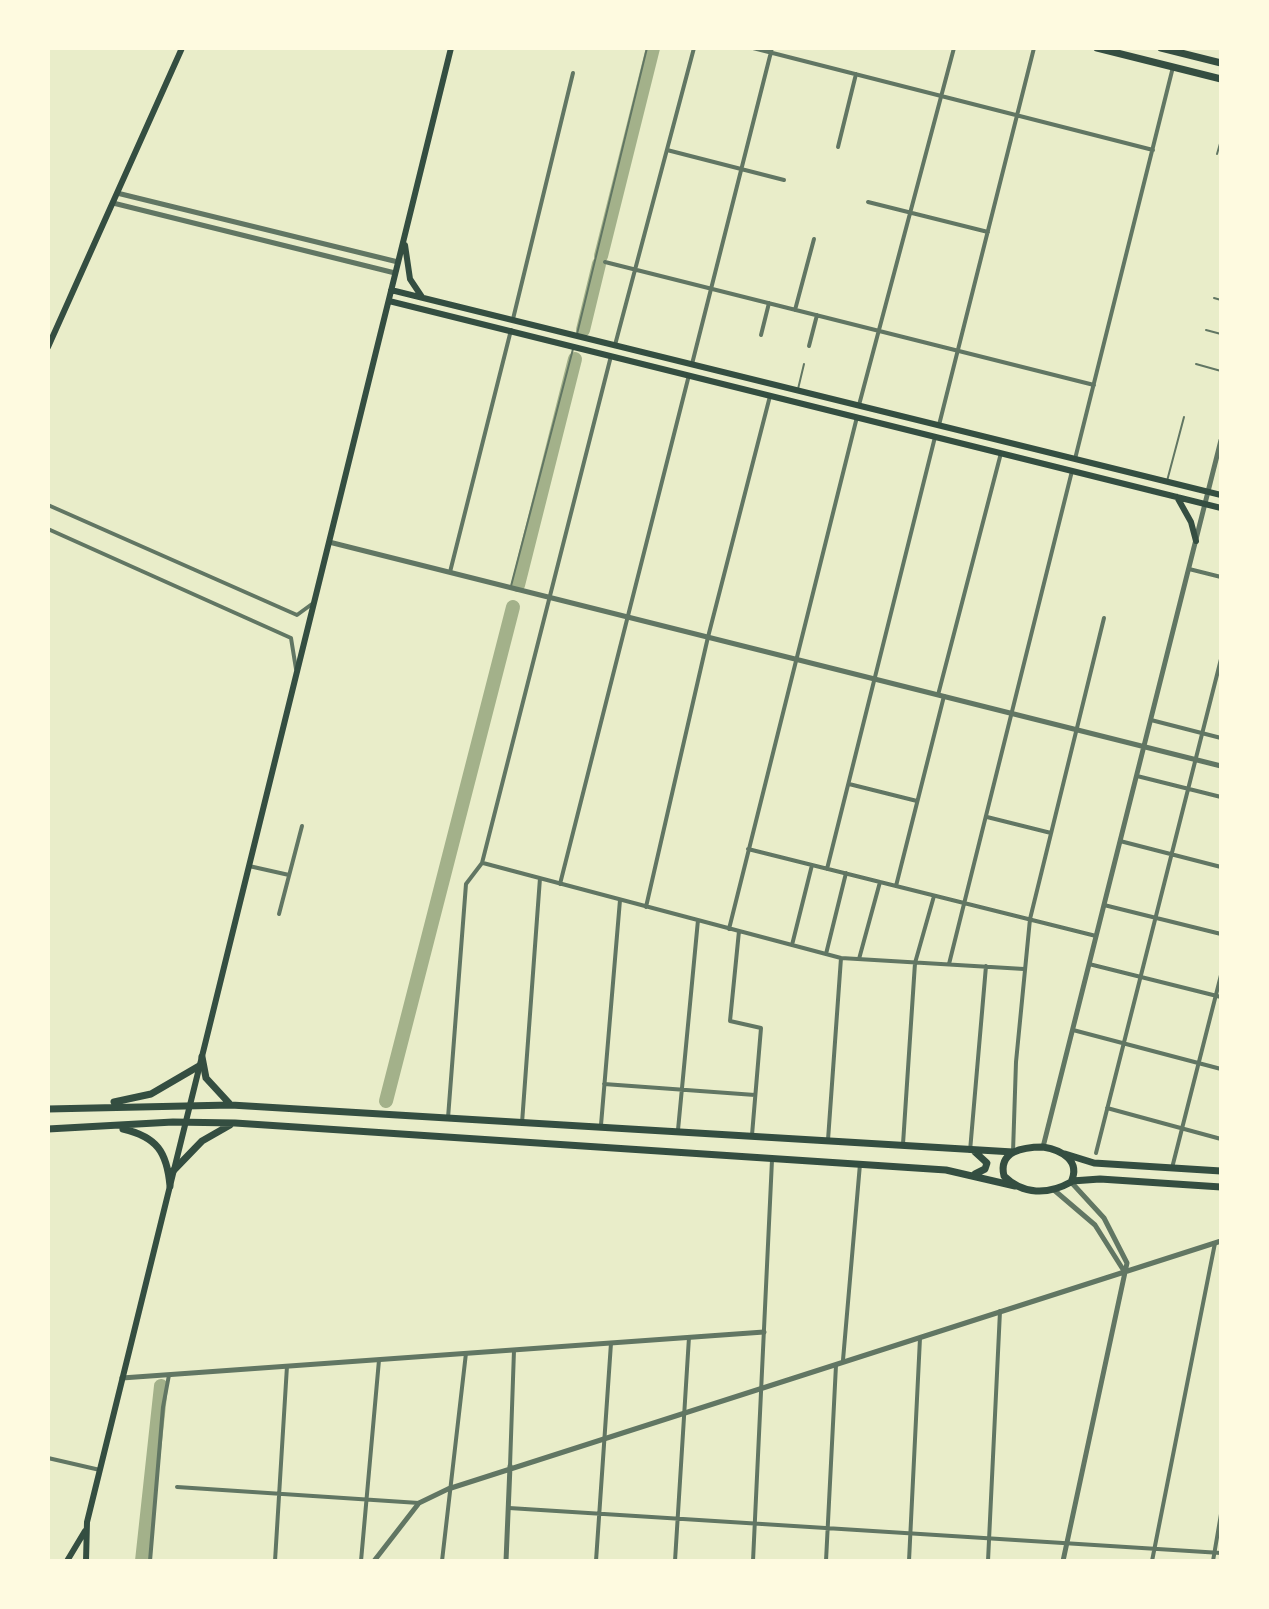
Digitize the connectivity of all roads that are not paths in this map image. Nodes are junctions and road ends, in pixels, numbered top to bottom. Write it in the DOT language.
graph roads {
  1 [pos="182,48"];
  2 [pos="451,48"];
  3 [pos="647,48"];
  4 [pos="694,48"];
  5 [pos="753,48"];
  6 [pos="954,48"];
  7 [pos="1034,48"];
  8 [pos="1097,48"];
  9 [pos="1161,48"];
  10 [pos="771,50"];
  11 [pos="1177,50"];
  12 [pos="1221,63"];
  13 [pos="1173,67"];
  14 [pos="573,73"];
  15 [pos="856,74"];
  16 [pos="1221,79"];
  17 [pos="941,96"];
  18 [pos="1017,115"];
  19 [pos="1221,140"];
  20 [pos="838,147"];
  21 [pos="667,150"];
  22 [pos="1153,150"];
  23 [pos="1217,154"];
  24 [pos="741,169"];
  25 [pos="784,180"];
  26 [pos="117,193"];
  27 [pos="868,202"];
  28 [pos="113,203"];
  29 [pos="911,212"];
  30 [pos="988,232"];
  31 [pos="404,237"];
  32 [pos="814,239"];
  33 [pos="398,262"];
  34 [pos="605,262"];
  35 [pos="636,269"];
  36 [pos="395,273"];
  37 [pos="710,288"];
  38 [pos="391,290"];
  39 [pos="422,297"];
  40 [pos="1214,298"];
  41 [pos="1221,300"];
  42 [pos="389,301"];
  43 [pos="769,303"];
  44 [pos="795,310"];
  45 [pos="817,315"];
  46 [pos="513,319"];
  47 [pos="511,330"];
  48 [pos="1206,330"];
  49 [pos="879,331"];
  50 [pos="1221,334"];
  51 [pos="576,335"];
  52 [pos="761,335"];
  53 [pos="615,345"];
  54 [pos="809,346"];
  55 [pos="48,347"];
  56 [pos="574,347"];
  57 [pos="958,351"];
  58 [pos="611,356"];
  59 [pos="692,364"];
  60 [pos="804,364"];
  61 [pos="1196,364"];
  62 [pos="1221,371"];
  63 [pos="689,375"];
  64 [pos="1094,385"];
  65 [pos="798,390"];
  66 [pos="770,395"];
  67 [pos="859,405"];
  68 [pos="857,417"];
  69 [pos="1184,417"];
  70 [pos="939,425"];
  71 [pos="935,437"];
  72 [pos="1221,440"];
  73 [pos="1001,453"];
  74 [pos="1075,459"];
  75 [pos="1072,471"];
  76 [pos="1167,482"];
  77 [pos="1208,492"];
  78 [pos="1221,495"];
  79 [pos="1177,497"];
  80 [pos="1205,504"];
  81 [pos="48,505"];
  82 [pos="1221,508"];
  83 [pos="48,529"];
  84 [pos="1196,541"];
  85 [pos="329,542"];
  86 [pos="1189,569"];
  87 [pos="450,572"];
  88 [pos="1221,577"];
  89 [pos="511,587"];
  90 [pos="552,598"];
  91 [pos="314,603"];
  92 [pos="626,616"];
  93 [pos="1104,618"];
  94 [pos="708,637"];
  95 [pos="796,659"];
  96 [pos="1221,661"];
  97 [pos="297,672"];
  98 [pos="875,679"];
  99 [pos="941,696"];
  100 [pos="1013,714"];
  101 [pos="1151,720"];
  102 [pos="1077,730"];
  103 [pos="1202,733"];
  104 [pos="1221,738"];
  105 [pos="1144,747"];
  106 [pos="1195,759"];
  107 [pos="1221,766"];
  108 [pos="1137,776"];
  109 [pos="849,784"];
  110 [pos="1187,788"];
  111 [pos="1221,797"];
  112 [pos="917,801"];
  113 [pos="987,817"];
  114 [pos="302,826"];
  115 [pos="1051,833"];
  116 [pos="1120,841"];
  117 [pos="748,849"];
  118 [pos="1170,854"];
  119 [pos="482,863"];
  120 [pos="812,865"];
  121 [pos="249,866"];
  122 [pos="1221,867"];
  123 [pos="827,869"];
  124 [pos="846,873"];
  125 [pos="290,875"];
  126 [pos="540,878"];
  127 [pos="880,882"];
  128 [pos="560,884"];
  129 [pos="896,886"];
  130 [pos="935,895"];
  131 [pos="620,900"];
  132 [pos="966,903"];
  133 [pos="1104,905"];
  134 [pos="646,907"];
  135 [pos="279,914"];
  136 [pos="1155,917"];
  137 [pos="1030,919"];
  138 [pos="698,920"];
  139 [pos="729,929"];
  140 [pos="739,931"];
  141 [pos="1221,934"];
  142 [pos="1096,936"];
  143 [pos="792,945"];
  144 [pos="826,954"];
  145 [pos="841,958"];
  146 [pos="859,959"];
  147 [pos="915,963"];
  148 [pos="949,964"];
  149 [pos="1089,964"];
  150 [pos="986,966"];
  151 [pos="1024,969"];
  152 [pos="1221,975"];
  153 [pos="1140,976"];
  154 [pos="1218,996"];
  155 [pos="1073,1030"];
  156 [pos="1123,1043"];
  157 [pos="202,1057"];
  158 [pos="1198,1063"];
  159 [pos="199,1066"];
  160 [pos="1221,1069"];
  161 [pos="604,1084"];
  162 [pos="682,1090"];
  163 [pos="755,1095"];
  164 [pos="190,1103"];
  165 [pos="231,1105"];
  166 [pos="93,1106"];
  167 [pos="1107,1108"];
  168 [pos="48,1109"];
  169 [pos="448,1118"];
  170 [pos="186,1122"];
  171 [pos="235,1123"];
  172 [pos="522,1123"];
  173 [pos="113,1127"];
  174 [pos="601,1128"];
  175 [pos="1182,1128"];
  176 [pos="48,1129"];
  177 [pos="678,1133"];
  178 [pos="751,1137"];
  179 [pos="1221,1139"];
  180 [pos="828,1142"];
  181 [pos="903,1147"];
  182 [pos="1043,1147"];
  183 [pos="972,1151"];
  184 [pos="1013,1152"];
  185 [pos="1061,1152"];
  186 [pos="1096,1153"];
  187 [pos="772,1158"];
  188 [pos="860,1164"];
  189 [pos="1172,1168"];
  190 [pos="173,1171"];
  191 [pos="1221,1171"];
  192 [pos="972,1174"];
  193 [pos="1071,1182"];
  194 [pos="170,1186"];
  195 [pos="1015,1186"];
  196 [pos="1221,1187"];
  197 [pos="1054,1190"];
  198 [pos="1218,1242"];
  199 [pos="1125,1272"];
  200 [pos="1000,1311"];
  201 [pos="764,1332"];
  202 [pos="920,1336"];
  203 [pos="689,1337"];
  204 [pos="611,1343"];
  205 [pos="514,1350"];
  206 [pos="466,1353"];
  207 [pos="379,1359"];
  208 [pos="840,1361"];
  209 [pos="287,1366"];
  210 [pos="169,1375"];
  211 [pos="122,1378"];
  212 [pos="761,1387"];
  213 [pos="684,1411"];
  214 [pos="604,1437"];
  215 [pos="48,1458"];
  216 [pos="510,1466"];
  217 [pos="100,1470"];
  218 [pos="177,1487"];
  219 [pos="448,1489"];
  220 [pos="279,1494"];
  221 [pos="367,1500"];
  222 [pos="419,1503"];
  223 [pos="508,1507"];
  224 [pos="599,1513"];
  225 [pos="1221,1514"];
  226 [pos="678,1518"];
  227 [pos="754,1523"];
  228 [pos="828,1528"];
  229 [pos="85,1531"];
  230 [pos="911,1533"];
  231 [pos="989,1538"];
  232 [pos="1067,1544"];
  233 [pos="1154,1549"];
  234 [pos="1218,1553"];
  235 [pos="67,1561"];
  236 [pos="86,1561"];
  237 [pos="150,1561"];
  238 [pos="275,1561"];
  239 [pos="361,1561"];
  240 [pos="374,1561"];
  241 [pos="442,1561"];
  242 [pos="506,1561"];
  243 [pos="596,1561"];
  244 [pos="675,1561"];
  245 [pos="753,1561"];
  246 [pos="826,1561"];
  247 [pos="909,1561"];
  248 [pos="988,1561"];
  249 [pos="1063,1561"];
  250 [pos="1152,1561"];
  251 [pos="1213,1561"];
  1 -- 26 [label="main road"];
  2 -- 31 [label="main road"];
  3 -- 51 [label="lane"];
  4 -- 21 [label="street"];
  5 -- 10 [label="street"];
  6 -- 17 [label="street"];
  7 -- 18 [label="street"];
  8 -- 13 [label="main road"];
  9 -- 11 [label="main road"];
  10 -- 15 [label="street"];
  10 -- 24 [label="street"];
  11 -- 12 [label="main road"];
  13 -- 16 [label="main road"];
  13 -- 22 [label="street"];
  14 -- 46 [label="street"];
  15 -- 17 [label="street"];
  15 -- 20 [label="street"];
  17 -- 18 [label="street"];
  17 -- 29 [label="street"];
  18 -- 22 [label="street"];
  18 -- 30 [label="street"];
  19 -- 23 [label="lane"];
  21 -- 24 [label="street"];
  21 -- 35 [label="street"];
  22 -- 64 [label="street"];
  24 -- 25 [label="street"];
  24 -- 37 [label="street"];
  26 -- 28 [label="main road"];
  26 -- 33 [label="street"];
  27 -- 29 [label="street"];
  28 -- 36 [label="street"];
  28 -- 55 [label="main road"];
  29 -- 30 [label="street"];
  29 -- 49 [label="street"];
  30 -- 57 [label="street"];
  31 -- 33 [label="main road"];
  31 -- 39 [label="main road"];
  32 -- 44 [label="street"];
  33 -- 36 [label="main road"];
  34 -- 35 [label="street"];
  35 -- 37 [label="street"];
  35 -- 53 [label="street"];
  36 -- 38 [label="main road"];
  37 -- 43 [label="street"];
  37 -- 59 [label="street"];
  38 -- 39 [label="main road"];
  38 -- 42 [label="main road"];
  39 -- 46 [label="main road"];
  40 -- 41 [label="lane"];
  42 -- 47 [label="main road"];
  42 -- 85 [label="main road"];
  43 -- 44 [label="street"];
  43 -- 52 [label="street"];
  44 -- 45 [label="street"];
  45 -- 49 [label="street"];
  45 -- 54 [label="street"];
  46 -- 51 [label="main road"];
  47 -- 56 [label="main road"];
  47 -- 87 [label="street"];
  48 -- 50 [label="lane"];
  49 -- 57 [label="street"];
  49 -- 67 [label="street"];
  51 -- 53 [label="main road"];
  53 -- 59 [label="main road"];
  56 -- 58 [label="main road"];
  56 -- 89 [label="lane"];
  57 -- 64 [label="street"];
  57 -- 70 [label="street"];
  58 -- 63 [label="main road"];
  58 -- 90 [label="street"];
  59 -- 65 [label="main road"];
  60 -- 65 [label="lane"];
  61 -- 62 [label="lane"];
  63 -- 66 [label="main road"];
  63 -- 92 [label="street"];
  64 -- 74 [label="street"];
  65 -- 67 [label="main road"];
  66 -- 68 [label="main road"];
  66 -- 94 [label="street"];
  67 -- 70 [label="main road"];
  68 -- 71 [label="main road"];
  68 -- 95 [label="street"];
  69 -- 76 [label="lane"];
  70 -- 74 [label="main road"];
  71 -- 73 [label="main road"];
  71 -- 98 [label="street"];
  72 -- 77 [label="street"];
  73 -- 75 [label="main road"];
  73 -- 99 [label="street"];
  74 -- 76 [label="main road"];
  75 -- 79 [label="main road"];
  75 -- 100 [label="street"];
  76 -- 77 [label="main road"];
  77 -- 78 [label="main road"];
  77 -- 80 [label="street"];
  79 -- 80 [label="main road"];
  79 -- 84 [label="main road"];
  80 -- 82 [label="main road"];
  80 -- 84 [label="street"];
  81 -- 91 [label="street"];
  83 -- 97 [label="street"];
  84 -- 86 [label="street"];
  85 -- 87 [label="street"];
  85 -- 91 [label="main road"];
  86 -- 88 [label="street"];
  86 -- 101 [label="street"];
  87 -- 89 [label="street"];
  89 -- 90 [label="street"];
  90 -- 92 [label="street"];
  90 -- 119 [label="street"];
  91 -- 97 [label="main road"];
  92 -- 94 [label="street"];
  92 -- 128 [label="street"];
  93 -- 102 [label="street"];
  94 -- 95 [label="street"];
  94 -- 134 [label="street"];
  95 -- 98 [label="street"];
  95 -- 117 [label="street"];
  96 -- 103 [label="street"];
  97 -- 121 [label="main road"];
  98 -- 99 [label="street"];
  98 -- 109 [label="street"];
  99 -- 100 [label="street"];
  99 -- 112 [label="street"];
  100 -- 102 [label="street"];
  100 -- 113 [label="street"];
  101 -- 103 [label="street"];
  101 -- 105 [label="street"];
  102 -- 105 [label="street"];
  102 -- 115 [label="street"];
  103 -- 104 [label="street"];
  103 -- 106 [label="street"];
  105 -- 106 [label="street"];
  105 -- 108 [label="street"];
  106 -- 107 [label="street"];
  106 -- 110 [label="street"];
  108 -- 110 [label="street"];
  108 -- 116 [label="street"];
  109 -- 112 [label="street"];
  109 -- 123 [label="street"];
  110 -- 111 [label="street"];
  110 -- 118 [label="street"];
  112 -- 129 [label="street"];
  113 -- 115 [label="street"];
  113 -- 132 [label="street"];
  114 -- 125 [label="street"];
  115 -- 137 [label="street"];
  116 -- 118 [label="street"];
  116 -- 133 [label="street"];
  117 -- 120 [label="street"];
  117 -- 139 [label="street"];
  118 -- 122 [label="street"];
  118 -- 136 [label="street"];
  119 -- 126 [label="street"];
  119 -- 169 [label="street"];
  120 -- 123 [label="street"];
  120 -- 143 [label="street"];
  121 -- 125 [label="street"];
  121 -- 157 [label="main road"];
  123 -- 124 [label="street"];
  124 -- 127 [label="street"];
  124 -- 144 [label="street"];
  125 -- 135 [label="street"];
  126 -- 128 [label="street"];
  126 -- 172 [label="street"];
  127 -- 129 [label="street"];
  127 -- 146 [label="street"];
  128 -- 131 [label="street"];
  129 -- 130 [label="street"];
  130 -- 132 [label="street"];
  130 -- 147 [label="street"];
  131 -- 134 [label="street"];
  131 -- 161 [label="street"];
  132 -- 137 [label="street"];
  132 -- 148 [label="street"];
  133 -- 136 [label="street"];
  133 -- 142 [label="street"];
  134 -- 138 [label="street"];
  136 -- 141 [label="street"];
  136 -- 153 [label="street"];
  137 -- 142 [label="street"];
  137 -- 151 [label="street"];
  138 -- 139 [label="street"];
  138 -- 162 [label="street"];
  139 -- 140 [label="street"];
  140 -- 143 [label="street"];
  140 -- 163 [label="street"];
  142 -- 149 [label="street"];
  143 -- 144 [label="street"];
  144 -- 145 [label="street"];
  145 -- 146 [label="street"];
  145 -- 180 [label="street"];
  146 -- 147 [label="street"];
  147 -- 148 [label="street"];
  147 -- 181 [label="street"];
  148 -- 150 [label="street"];
  149 -- 153 [label="street"];
  149 -- 155 [label="street"];
  150 -- 151 [label="street"];
  150 -- 183 [label="street"];
  151 -- 184 [label="street"];
  152 -- 154 [label="street"];
  153 -- 154 [label="street"];
  153 -- 156 [label="street"];
  154 -- 158 [label="street"];
  155 -- 156 [label="street"];
  155 -- 182 [label="street"];
  156 -- 158 [label="street"];
  156 -- 167 [label="street"];
  157 -- 159 [label="main road"];
  157 -- 165 [label="main road"];
  158 -- 160 [label="street"];
  158 -- 175 [label="street"];
  159 -- 164 [label="main road"];
  159 -- 166 [label="main road"];
  161 -- 162 [label="street"];
  161 -- 174 [label="street"];
  162 -- 163 [label="street"];
  162 -- 177 [label="street"];
  163 -- 178 [label="street"];
  164 -- 165 [label="main road"];
  164 -- 166 [label="main road"];
  164 -- 170 [label="main road"];
  165 -- 169 [label="main road"];
  166 -- 168 [label="main road"];
  167 -- 175 [label="street"];
  167 -- 186 [label="street"];
  169 -- 172 [label="main road"];
  170 -- 171 [label="main road"];
  170 -- 173 [label="main road"];
  170 -- 190 [label="main road"];
  171 -- 187 [label="main road"];
  171 -- 190 [label="main road"];
  172 -- 174 [label="main road"];
  173 -- 176 [label="main road"];
  173 -- 194 [label="main road"];
  174 -- 177 [label="main road"];
  175 -- 179 [label="street"];
  175 -- 189 [label="street"];
  177 -- 178 [label="main road"];
  178 -- 180 [label="main road"];
  180 -- 181 [label="main road"];
  181 -- 183 [label="main road"];
  182 -- 184 [label="main road"];
  182 -- 185 [label="main road"];
  183 -- 184 [label="main road"];
  183 -- 192 [label="main road"];
  184 -- 195 [label="main road"];
  185 -- 189 [label="main road"];
  185 -- 193 [label="main road"];
  187 -- 188 [label="main road"];
  187 -- 201 [label="street"];
  188 -- 192 [label="main road"];
  188 -- 208 [label="street"];
  189 -- 191 [label="main road"];
  190 -- 194 [label="main road"];
  192 -- 195 [label="main road"];
  193 -- 196 [label="main road"];
  193 -- 197 [label="main road"];
  193 -- 199 [label="street"];
  194 -- 211 [label="main road"];
  195 -- 197 [label="main road"];
  197 -- 199 [label="street"];
  198 -- 199 [label="street"];
  198 -- 233 [label="street"];
  199 -- 200 [label="street"];
  199 -- 232 [label="street"];
  200 -- 202 [label="street"];
  200 -- 231 [label="street"];
  201 -- 203 [label="street"];
  201 -- 212 [label="street"];
  202 -- 208 [label="street"];
  202 -- 230 [label="street"];
  203 -- 204 [label="street"];
  203 -- 213 [label="street"];
  204 -- 205 [label="street"];
  204 -- 214 [label="street"];
  205 -- 206 [label="street"];
  205 -- 216 [label="street"];
  206 -- 207 [label="street"];
  206 -- 219 [label="street"];
  207 -- 209 [label="street"];
  207 -- 221 [label="street"];
  208 -- 212 [label="street"];
  208 -- 228 [label="street"];
  209 -- 210 [label="street"];
  209 -- 220 [label="street"];
  210 -- 211 [label="street"];
  210 -- 237 [label="street"];
  211 -- 217 [label="main road"];
  212 -- 213 [label="street"];
  212 -- 227 [label="street"];
  213 -- 214 [label="street"];
  213 -- 226 [label="street"];
  214 -- 216 [label="street"];
  214 -- 224 [label="street"];
  215 -- 217 [label="street"];
  216 -- 219 [label="street"];
  216 -- 223 [label="street"];
  217 -- 229 [label="main road"];
  218 -- 220 [label="street"];
  219 -- 222 [label="street"];
  219 -- 241 [label="street"];
  220 -- 221 [label="street"];
  220 -- 238 [label="street"];
  221 -- 222 [label="street"];
  221 -- 239 [label="street"];
  222 -- 240 [label="street"];
  223 -- 224 [label="street"];
  223 -- 242 [label="street"];
  224 -- 226 [label="street"];
  224 -- 243 [label="street"];
  225 -- 234 [label="street"];
  226 -- 227 [label="street"];
  226 -- 244 [label="street"];
  227 -- 228 [label="street"];
  227 -- 245 [label="street"];
  228 -- 230 [label="street"];
  228 -- 246 [label="street"];
  229 -- 235 [label="main road"];
  229 -- 236 [label="main road"];
  230 -- 231 [label="street"];
  230 -- 247 [label="street"];
  231 -- 232 [label="street"];
  231 -- 248 [label="street"];
  232 -- 233 [label="street"];
  232 -- 249 [label="street"];
  233 -- 234 [label="street"];
  233 -- 250 [label="street"];
  234 -- 251 [label="street"];
}
